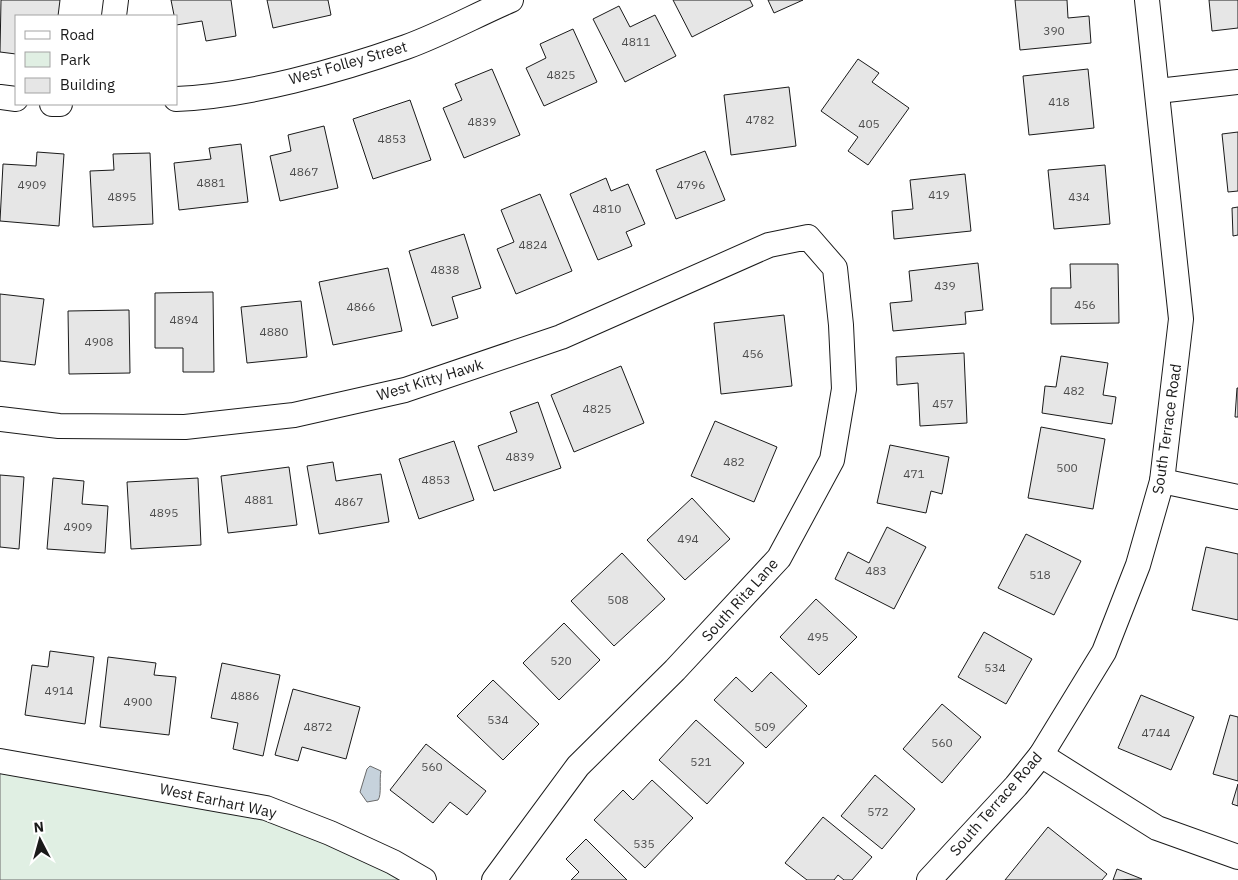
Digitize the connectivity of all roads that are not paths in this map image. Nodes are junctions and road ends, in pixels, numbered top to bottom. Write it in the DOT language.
graph roads {
  1 [pos="116,0"];
  2 [pos="511,0"];
  3 [pos="1147,0"];
  4 [pos="114,15"];
  5 [pos="1238,82"];
  6 [pos="1158,92"];
  7 [pos="0,98"];
  8 [pos="178,99"];
  9 [pos="15,100"];
  10 [pos="808,237"];
  11 [pos="0,420"];
  12 [pos="1162,481"];
  13 [pos="1238,497"];
  14 [pos="1041,755"];
  15 [pos="0,761"];
  16 [pos="1238,857"];
  17 [pos="424,880"];
  18 [pos="494,880"];
  19 [pos="929,880"];
  1 -- 4 [label="street"];
  2 -- 8 [label="street, West Folley Street"];
  3 -- 6 [label="street, South Terrace Road"];
  5 -- 6 [label="street"];
  6 -- 12 [label="street, South Terrace Road"];
  7 -- 9 [label="street"];
  10 -- 11 [label="street, West Kitty Hawk"];
  10 -- 18 [label="street, South Rita Lane"];
  12 -- 13 [label="street"];
  12 -- 14 [label="street, South Terrace Road"];
  14 -- 16 [label="street"];
  14 -- 19 [label="street, South Terrace Road"];
  15 -- 17 [label="street, West Earhart Way"];
}
